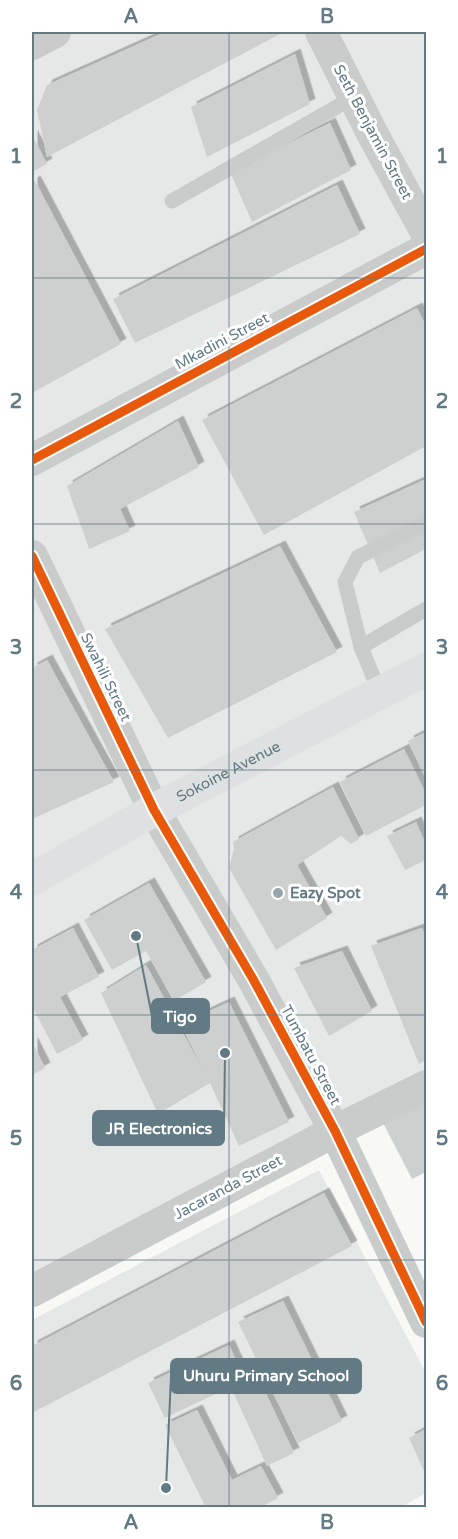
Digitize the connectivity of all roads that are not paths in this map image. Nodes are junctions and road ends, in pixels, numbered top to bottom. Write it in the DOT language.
graph roads {
  1 [pos="321,32"];
  2 [pos="354,97"];
  3 [pos="172,201"];
  4 [pos="426,232"];
  5 [pos="426,249"];
  6 [pos="32,460"];
  7 [pos="426,523"];
  8 [pos="32,556"];
  9 [pos="426,609"];
  10 [pos="361,647"];
  11 [pos="426,669"];
  12 [pos="380,693"];
  13 [pos="154,810"];
  14 [pos="32,879"];
  15 [pos="426,1086"];
  16 [pos="335,1131"];
  17 [pos="32,1291"];
  18 [pos="426,1322"];
  1 -- 2 [label="street, Seth Benjamin Street"];
  2 -- 3 [label="lane"];
  2 -- 4 [label="street, Seth Benjamin Street"];
  5 -- 6 [label="street, Mkadini Street"];
  7 -- 10 [label="lane"];
  8 -- 13 [label="street, Swahili Street"];
  9 -- 10 [label="lane"];
  10 -- 12 [label="lane"];
  11 -- 12 [label="main road, Sokoine Avenue"];
  12 -- 13 [label="main road, Sokoine Avenue"];
  13 -- 14 [label="main road, Sokoine Avenue"];
  13 -- 16 [label="street, Tumbatu Street"];
  15 -- 16 [label="street, Jacaranda Street"];
  16 -- 17 [label="street, Jacaranda Street"];
  16 -- 18 [label="street, Tumbatu Street"];
}
